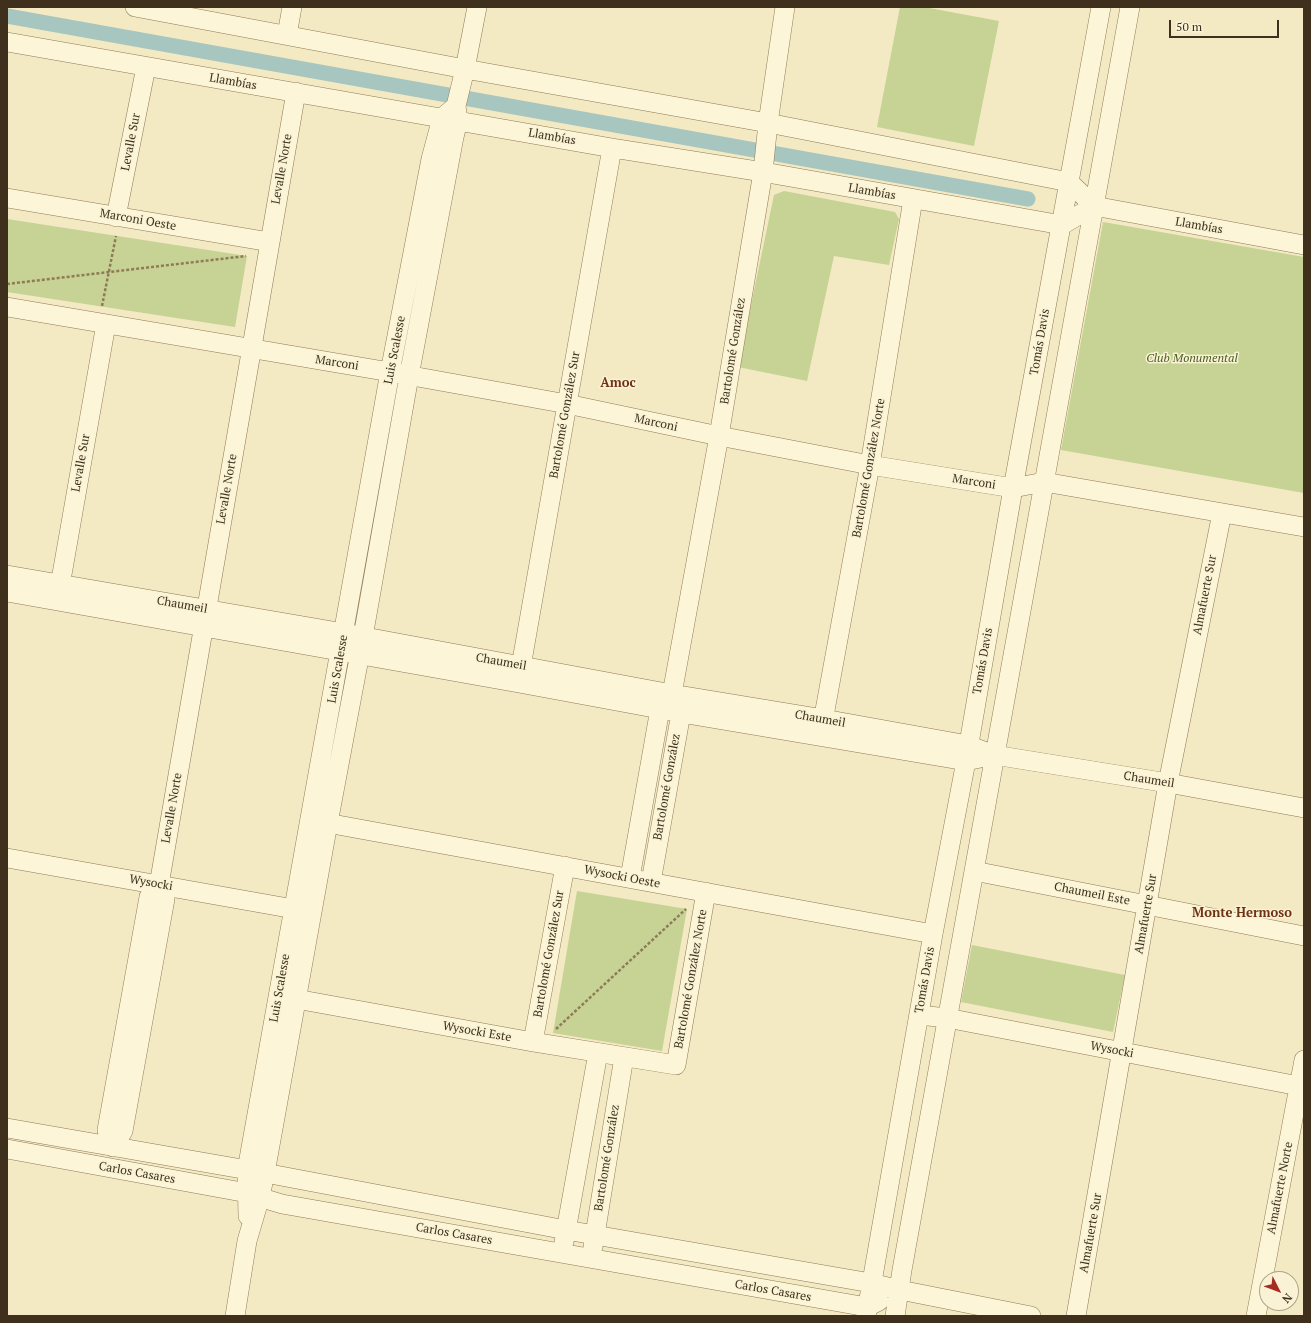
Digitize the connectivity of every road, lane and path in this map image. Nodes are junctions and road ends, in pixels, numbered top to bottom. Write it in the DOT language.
graph roads {
  1 [pos="135,7"];
  2 [pos="292,7"];
  3 [pos="477,7"];
  4 [pos="785,7"];
  5 [pos="1101,7"];
  6 [pos="1130,7"];
  7 [pos="287,35"];
  8 [pos="7,42"];
  9 [pos="146,66"];
  10 [pos="463,77"];
  11 [pos="296,92"];
  12 [pos="452,115"];
  13 [pos="768,130"];
  14 [pos="612,148"];
  15 [pos="764,165"];
  16 [pos="1069,182"];
  17 [pos="7,198"];
  18 [pos="913,199"];
  19 [pos="1094,206"];
  20 [pos="116,217"];
  21 [pos="1062,225"];
  22 [pos="116,236"];
  23 [pos="270,242"];
  24 [pos="1304,245"];
  25 [pos="247,256"];
  26 [pos="109,272"];
  27 [pos="7,284"];
  28 [pos="7,307"];
  29 [pos="104,316"];
  30 [pos="251,349"];
  31 [pos="390,372"];
  32 [pos="409,376"];
  33 [pos="567,404"];
  34 [pos="719,436"];
  35 [pos="870,465"];
  36 [pos="1044,482"];
  37 [pos="1013,488"];
  38 [pos="1222,513"];
  39 [pos="1304,527"];
  40 [pos="7,575"];
  41 [pos="7,592"];
  42 [pos="59,593"];
  43 [pos="205,618"];
  44 [pos="352,644"];
  45 [pos="520,674"];
  46 [pos="672,694"];
  47 [pos="660,709"];
  48 [pos="681,713"];
  49 [pos="822,728"];
  50 [pos="967,753"];
  51 [pos="994,755"];
  52 [pos="1168,783"];
  53 [pos="1304,808"];
  54 [pos="319,822"];
  55 [pos="7,858"];
  56 [pos="565,866"];
  57 [pos="974,871"];
  58 [pos="630,878"];
  59 [pos="651,882"];
  60 [pos="159,885"];
  61 [pos="706,892"];
  62 [pos="1147,905"];
  63 [pos="687,909"];
  64 [pos="294,910"];
  65 [pos="933,934"];
  66 [pos="1304,936"];
  67 [pos="288,998"];
  68 [pos="919,1015"];
  69 [pos="947,1018"];
  70 [pos="553,1033"];
  71 [pos="533,1042"];
  72 [pos="1122,1052"];
  73 [pos="598,1053"];
  74 [pos="624,1057"];
  75 [pos="1304,1060"];
  76 [pos="676,1065"];
  77 [pos="1302,1087"];
  78 [pos="7,1128"];
  79 [pos="113,1147"];
  80 [pos="7,1149"];
  81 [pos="256,1171"];
  82 [pos="254,1195"];
  83 [pos="566,1230"];
  84 [pos="595,1235"];
  85 [pos="562,1253"];
  86 [pos="592,1259"];
  87 [pos="871,1283"];
  88 [pos="900,1290"];
  89 [pos="866,1312"];
  90 [pos="235,1316"];
  91 [pos="895,1316"];
  92 [pos="1031,1316"];
  93 [pos="1076,1316"];
  94 [pos="1256,1316"];
  1 -- 7 [label="street"];
  2 -- 7 [label="street"];
  3 -- 10 [label="street, Luis Scalesse"];
  4 -- 13 [label="street, Bartolomé González"];
  5 -- 16 [label="street, Tomás Davis"];
  6 -- 19 [label="street"];
  7 -- 10 [label="street"];
  8 -- 9 [label="street, Llambías"];
  9 -- 11 [label="street, Llambías"];
  9 -- 20 [label="street, Levalle Sur"];
  10 -- 12 [label="street, Luis Scalesse"];
  10 -- 13 [label="street"];
  11 -- 12 [label="street, Llambías"];
  11 -- 23 [label="street, Levalle Norte"];
  12 -- 14 [label="street, Llambías"];
  12 -- 31 [label="street, Luis Scalesse"];
  12 -- 32 [label="street, Luis Scalesse"];
  13 -- 15 [label="street, Bartolomé González"];
  13 -- 16 [label="street"];
  14 -- 15 [label="street, Llambías"];
  14 -- 33 [label="street, Bartolomé González Sur"];
  15 -- 18 [label="street, Llambías"];
  15 -- 34 [label="street, Bartolomé González"];
  16 -- 19 [label="street"];
  16 -- 21 [label="street, Tomás Davis"];
  17 -- 20 [label="street, Marconi Oeste"];
  18 -- 21 [label="street, Llambías"];
  18 -- 35 [label="street, Bartolomé González Norte"];
  19 -- 21 [label="street"];
  19 -- 24 [label="street, Llambías"];
  19 -- 36 [label="street"];
  20 -- 23 [label="street, Marconi Oeste"];
  21 -- 37 [label="street, Tomás Davis"];
  22 -- 26 [label="path"];
  23 -- 30 [label="street, Levalle Norte"];
  25 -- 26 [label="path"];
  26 -- 27 [label="path"];
  26 -- 29 [label="path"];
  28 -- 29 [label="street, Marconi"];
  29 -- 30 [label="street, Marconi"];
  29 -- 42 [label="street, Levalle Sur"];
  30 -- 31 [label="street, Marconi"];
  30 -- 43 [label="street, Levalle Norte"];
  31 -- 32 [label="street, Marconi"];
  31 -- 44 [label="street, Luis Scalesse"];
  32 -- 33 [label="street, Marconi"];
  32 -- 44 [label="street, Luis Scalesse"];
  33 -- 34 [label="street, Marconi"];
  33 -- 45 [label="street, Bartolomé González Sur"];
  34 -- 35 [label="street, Marconi"];
  34 -- 46 [label="street, Bartolomé González"];
  35 -- 37 [label="street, Marconi"];
  35 -- 49 [label="street, Bartolomé González Norte"];
  36 -- 37 [label="street, Marconi"];
  36 -- 38 [label="street, Marconi"];
  36 -- 51 [label="street"];
  37 -- 50 [label="street, Tomás Davis"];
  38 -- 39 [label="street, Marconi"];
  38 -- 52 [label="street, Almafuerte Sur"];
  40 -- 42 [label="street, Chaumeil"];
  41 -- 42 [label="street, Chaumeil"];
  42 -- 43 [label="street, Chaumeil"];
  43 -- 44 [label="street, Chaumeil"];
  43 -- 60 [label="street, Levalle Norte"];
  44 -- 45 [label="street, Chaumeil"];
  44 -- 54 [label="street, Luis Scalesse"];
  45 -- 46 [label="street, Chaumeil"];
  45 -- 47 [label="street, Chaumeil"];
  46 -- 47 [label="street, Bartolomé González"];
  46 -- 48 [label="street"];
  46 -- 49 [label="street, Chaumeil"];
  47 -- 48 [label="street, Chaumeil"];
  47 -- 58 [label="street, Bartolomé González"];
  48 -- 49 [label="street, Chaumeil"];
  48 -- 59 [label="street, Bartolomé González"];
  49 -- 50 [label="street, Chaumeil"];
  50 -- 51 [label="street, Chaumeil"];
  50 -- 65 [label="street, Tomás Davis"];
  51 -- 52 [label="street, Chaumeil"];
  51 -- 57 [label="street"];
  52 -- 53 [label="street, Chaumeil"];
  52 -- 62 [label="street, Almafuerte Sur"];
  54 -- 56 [label="street, Wysocki Oeste"];
  54 -- 64 [label="street, Luis Scalesse"];
  54 -- 67 [label="street, Luis Scalesse"];
  55 -- 60 [label="street, Wysocki"];
  56 -- 58 [label="street, Wysocki Oeste"];
  56 -- 71 [label="street, Bartolomé González Sur"];
  57 -- 62 [label="street, Chaumeil Este"];
  57 -- 69 [label="street"];
  58 -- 59 [label="street, Wysocki Oeste"];
  59 -- 61 [label="street, Wysocki Oeste"];
  60 -- 64 [label="street, Wysocki"];
  60 -- 79 [label="street, Levalle Norte"];
  61 -- 65 [label="street, Wysocki Oeste"];
  61 -- 76 [label="street, Bartolomé González Norte"];
  62 -- 66 [label="street, Chaumeil Este"];
  62 -- 72 [label="street, Almafuerte Sur"];
  63 -- 70 [label="path"];
  64 -- 67 [label="street, Luis Scalesse"];
  65 -- 68 [label="street, Tomás Davis"];
  67 -- 71 [label="street, Wysocki Este"];
  67 -- 81 [label="street, Luis Scalesse"];
  68 -- 69 [label="street, Wysocki"];
  68 -- 87 [label="street, Tomás Davis"];
  69 -- 72 [label="street, Wysocki"];
  69 -- 88 [label="street"];
  71 -- 73 [label="street, Wysocki Este"];
  72 -- 77 [label="street, Wysocki"];
  72 -- 93 [label="street, Almafuerte Sur"];
  73 -- 74 [label="street, Wysocki Este"];
  73 -- 83 [label="street"];
  74 -- 76 [label="street, Wysocki Este"];
  74 -- 84 [label="street, Bartolomé González"];
  75 -- 77 [label="street, Almafuerte Norte"];
  77 -- 94 [label="street, Almafuerte Norte"];
  78 -- 79 [label="street, Carlos Casares"];
  79 -- 81 [label="street, Carlos Casares"];
  80 -- 82 [label="street, Carlos Casares"];
  81 -- 82 [label="street, Luis Scalesse"];
  81 -- 83 [label="street, Carlos Casares"];
  82 -- 85 [label="street, Carlos Casares"];
  82 -- 90 [label="street, Luis Scalesse"];
  83 -- 84 [label="street, Carlos Casares"];
  83 -- 85 [label="street"];
  84 -- 86 [label="street, Bartolomé González"];
  84 -- 87 [label="street, Carlos Casares"];
  85 -- 86 [label="street, Carlos Casares"];
  86 -- 89 [label="street, Carlos Casares"];
  87 -- 88 [label="street, Carlos Casares"];
  87 -- 89 [label="street, Tomás Davis"];
  88 -- 89 [label="street"];
  88 -- 91 [label="street"];
  88 -- 92 [label="street, Carlos Casares"];
}
